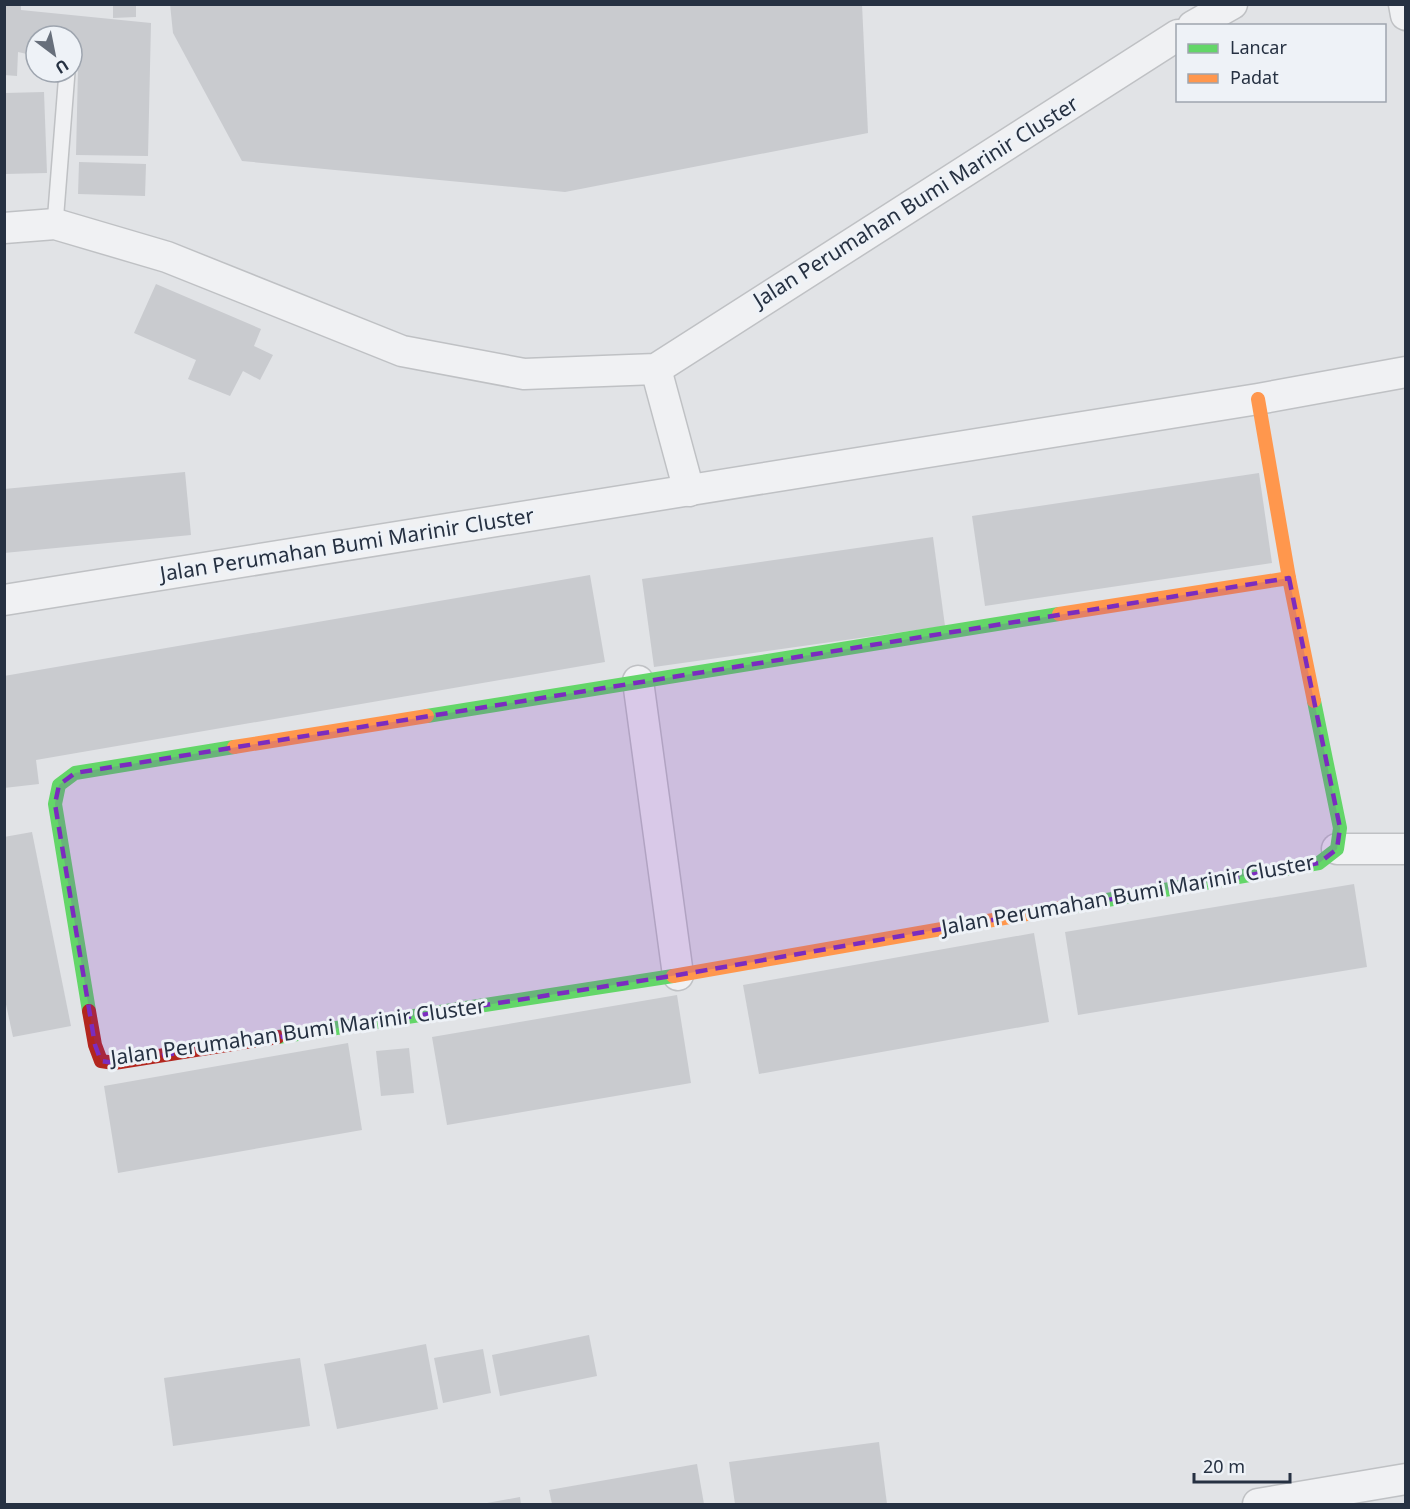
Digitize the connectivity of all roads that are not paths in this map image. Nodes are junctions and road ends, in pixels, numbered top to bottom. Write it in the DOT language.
graph roads {
  1 [pos="1232,4"];
  2 [pos="1404,4"];
  3 [pos="1406,15"];
  4 [pos="1197,24"];
  5 [pos="1176,36"];
  6 [pos="67,84"];
  7 [pos="55,224"];
  8 [pos="4,228"];
  9 [pos="656,369"];
  10 [pos="1406,372"];
  11 [pos="1258,399"];
  12 [pos="689,491"];
  13 [pos="1289,578"];
  14 [pos="4,600"];
  15 [pos="638,681"];
  16 [pos="1337,849"];
  17 [pos="1406,849"];
  18 [pos="678,975"];
  19 [pos="1406,1479"];
  20 [pos="1258,1504"];
  1 -- 4 [label="street"];
  2 -- 3 [label="street"];
  5 -- 9 [label="street, Jalan Perumahan Bumi Marinir Cluster"];
  6 -- 7 [label="lane"];
  7 -- 8 [label="street"];
  7 -- 9 [label="street"];
  9 -- 12 [label="street"];
  10 -- 11 [label="street, Jalan Perumahan Bumi Marinir Cluster"];
  11 -- 12 [label="street, Jalan Perumahan Bumi Marinir Cluster"];
  11 -- 13 [label="street, Jalan Perumahan Bumi Marinir Cluster"];
  12 -- 14 [label="street, Jalan Perumahan Bumi Marinir Cluster"];
  13 -- 15 [label="street, Jalan Perumahan Bumi Marinir Cluster"];
  13 -- 16 [label="street, Jalan Perumahan Bumi Marinir Cluster"];
  15 -- 18 [label="street"];
  15 -- 18 [label="street, Jalan Perumahan Bumi Marinir Cluster"];
  16 -- 17 [label="street"];
  16 -- 18 [label="street, Jalan Perumahan Bumi Marinir Cluster"];
  19 -- 20 [label="street"];
}
